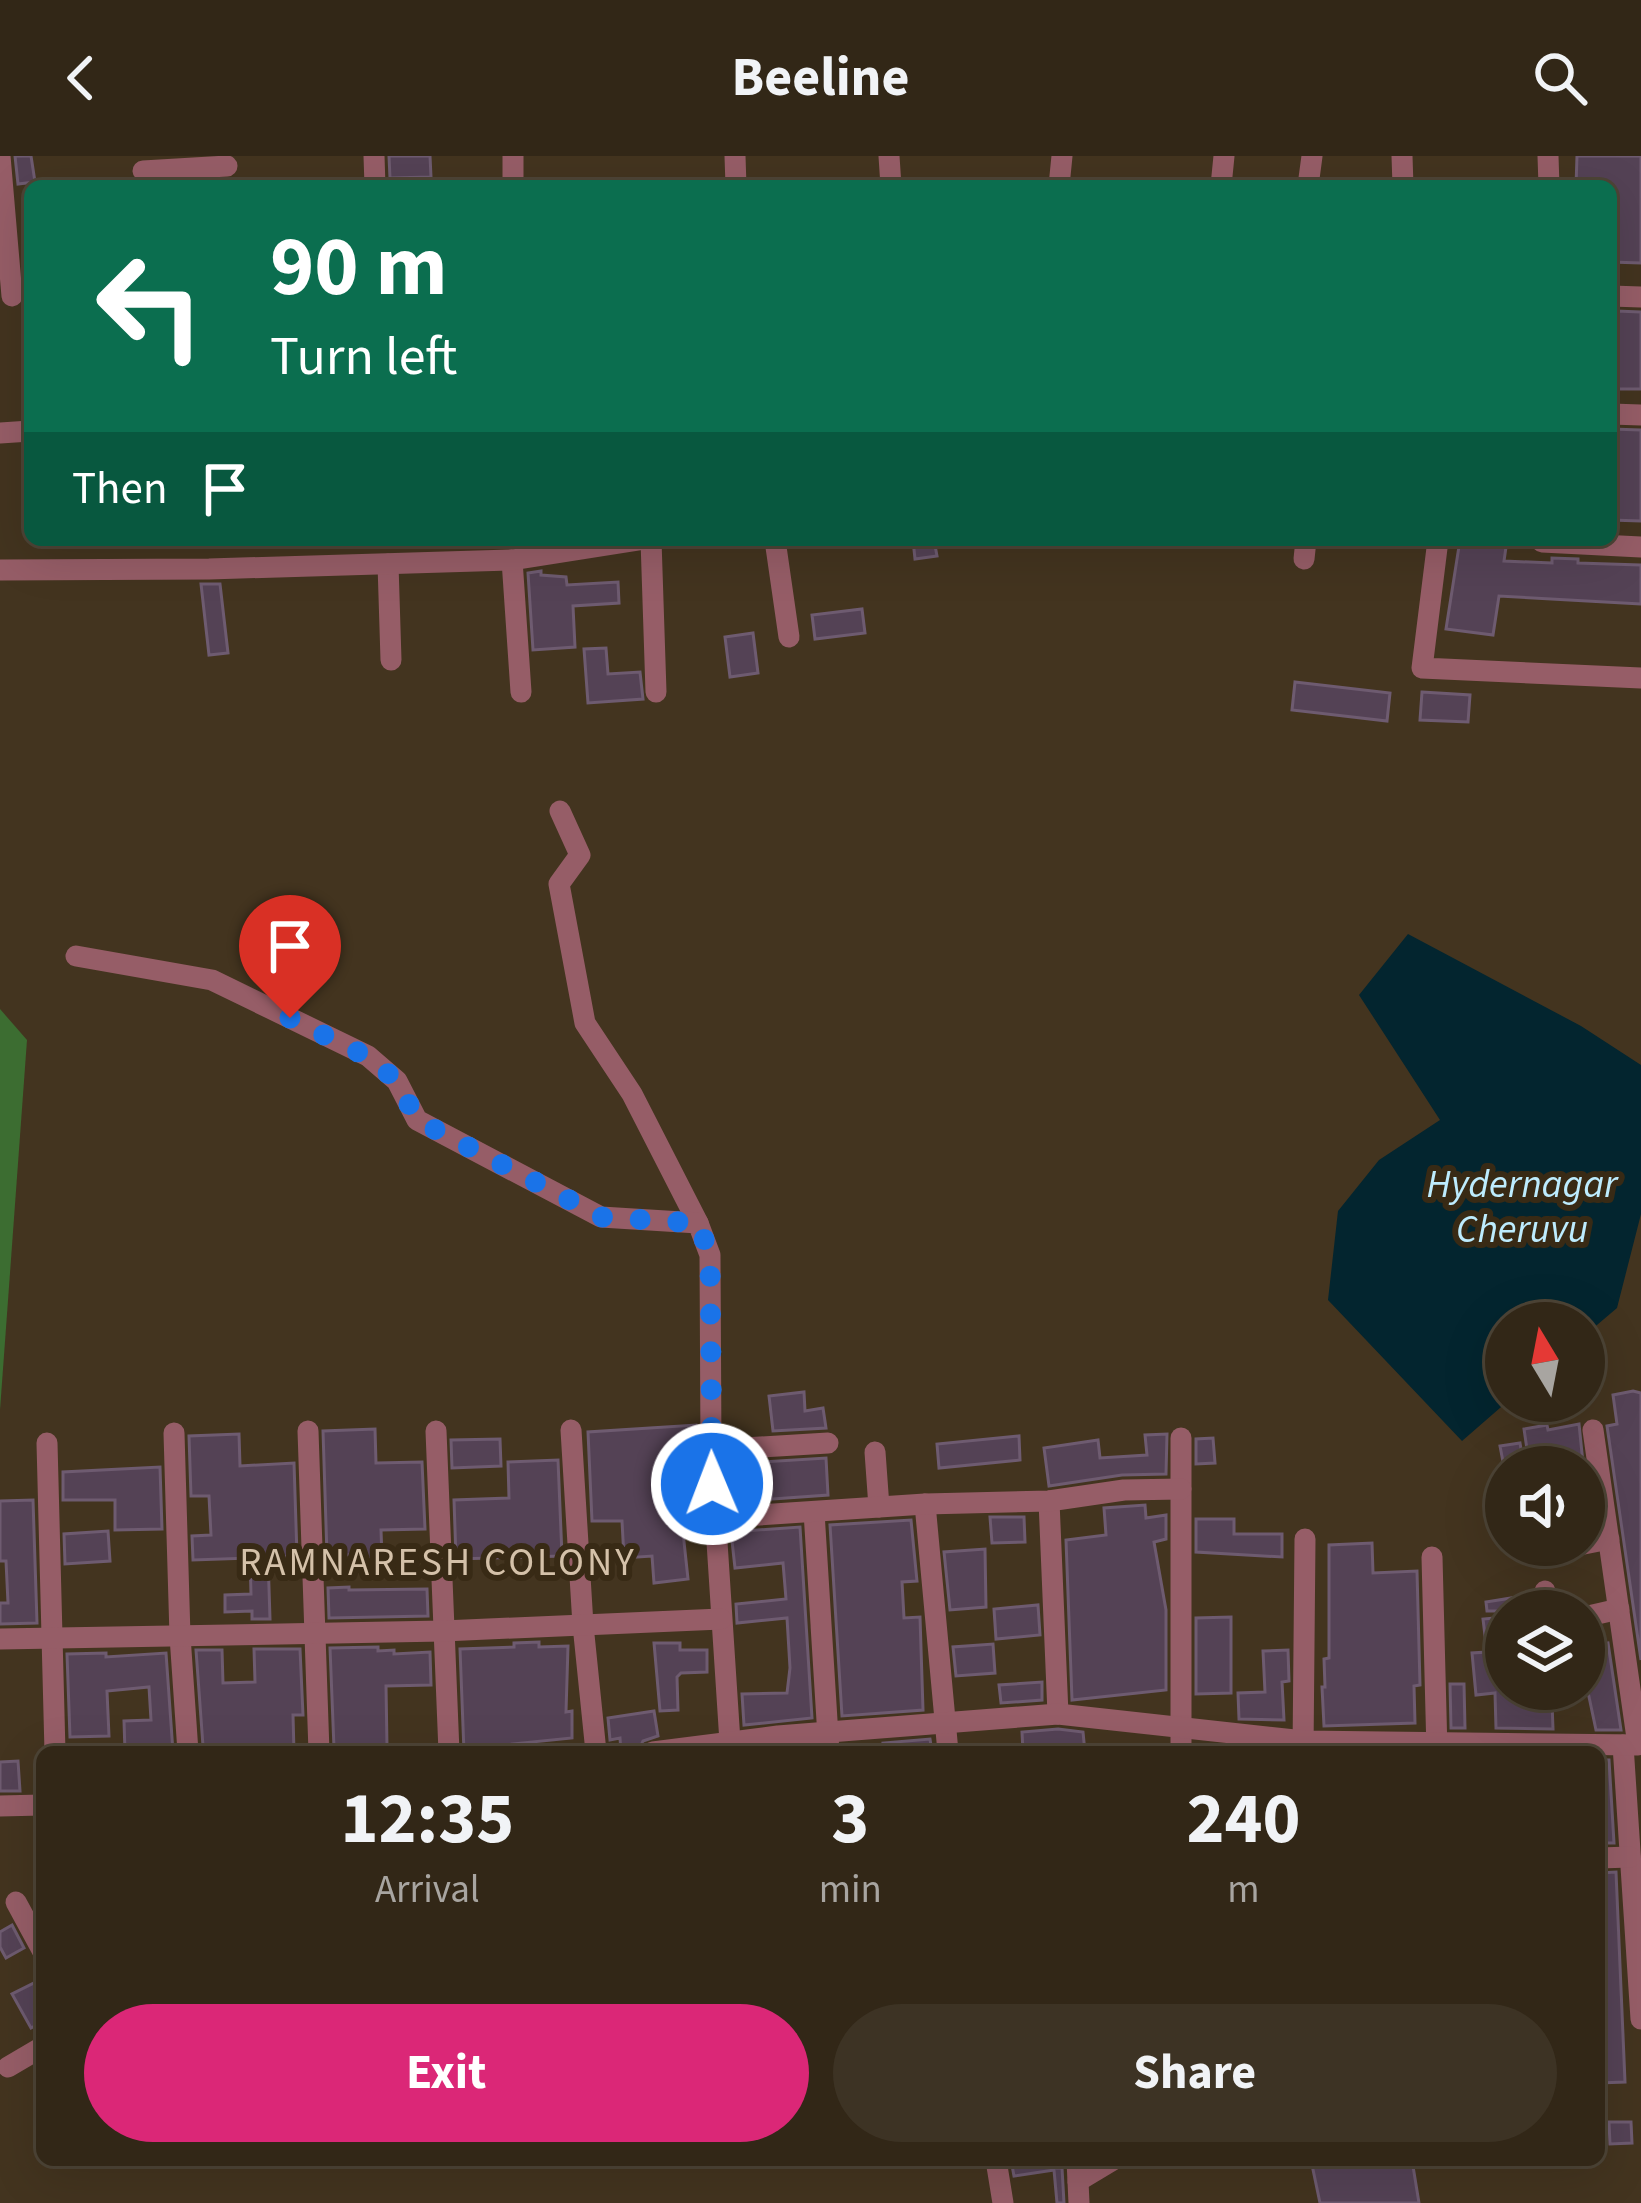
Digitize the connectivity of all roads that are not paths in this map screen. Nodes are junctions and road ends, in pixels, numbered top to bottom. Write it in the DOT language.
graph roads {
  1 [pos="0,156"];
  2 [pos="227,166"];
  3 [pos="143,171"];
  4 [pos="14,296"];
  5 [pos="583,546"];
  6 [pos="651,546"];
  7 [pos="776,546"];
  8 [pos="1437,546"];
  9 [pos="527,552"];
  10 [pos="388,564"];
  11 [pos="0,570"];
  12 [pos="789,637"];
  13 [pos="391,660"];
  14 [pos="1641,678"];
  15 [pos="521,692"];
  16 [pos="656,692"];
  17 [pos="560,811"];
  18 [pos="76,956"];
  19 [pos="698,1223"];
  20 [pos="572,1430"];
  21 [pos="1593,1430"];
  22 [pos="308,1431"];
  23 [pos="436,1431"];
  24 [pos="174,1433"];
  25 [pos="1181,1438"];
  26 [pos="47,1443"];
  27 [pos="828,1443"];
  28 [pos="711,1450"];
  29 [pos="875,1452"];
  30 [pos="1180,1489"];
  31 [pos="1049,1502"];
  32 [pos="925,1504"];
  33 [pos="879,1507"];
  34 [pos="814,1511"];
  35 [pos="714,1519"];
  36 [pos="1305,1539"];
  37 [pos="1609,1539"];
  38 [pos="1605,1540"];
  39 [pos="1432,1557"];
  40 [pos="1618,1609"];
  41 [pos="1605,1612"];
  42 [pos="721,1619"];
  43 [pos="583,1625"];
  44 [pos="443,1631"];
  45 [pos="314,1632"];
  46 [pos="180,1636"];
  47 [pos="52,1638"];
  48 [pos="0,1639"];
  49 [pos="1058,1714"];
  50 [pos="945,1724"];
  51 [pos="1180,1729"];
  52 [pos="730,1742"];
  53 [pos="828,1743"];
  54 [pos="1623,1744"];
  55 [pos="55,1746"];
  56 [pos="188,1746"];
  57 [pos="319,1746"];
  58 [pos="449,1746"];
  59 [pos="595,1746"];
  60 [pos="717,1746"];
  61 [pos="947,1746"];
  62 [pos="1181,1746"];
  63 [pos="1303,1746"];
  64 [pos="1437,1746"];
  65 [pos="1605,1746"];
  66 [pos="1633,1784"];
  67 [pos="36,1805"];
  68 [pos="0,1806"];
  69 [pos="1630,1857"];
  70 [pos="1605,1858"];
  71 [pos="16,1902"];
  72 [pos="36,1939"];
  73 [pos="1641,2018"];
  74 [pos="36,2051"];
  75 [pos="8,2067"];
  76 [pos="997,2166"];
  77 [pos="1003,2203"];
  1 -- 4 [label="street"];
  2 -- 3 [label="street"];
  5 -- 9 [label="street"];
  6 -- 16 [label="street"];
  7 -- 12 [label="street"];
  8 -- 14 [label="street"];
  9 -- 10 [label="street"];
  9 -- 15 [label="street"];
  10 -- 11 [label="street"];
  10 -- 13 [label="street"];
  17 -- 19 [label="street"];
  18 -- 19 [label="street"];
  19 -- 28 [label="street"];
  20 -- 43 [label="street"];
  21 -- 37 [label="street"];
  22 -- 45 [label="street"];
  23 -- 44 [label="street"];
  24 -- 46 [label="street"];
  25 -- 30 [label="street"];
  26 -- 47 [label="street"];
  27 -- 28 [label="street"];
  28 -- 35 [label="street"];
  29 -- 33 [label="street"];
  30 -- 31 [label="street"];
  30 -- 51 [label="street"];
  31 -- 32 [label="street"];
  31 -- 49 [label="street"];
  32 -- 33 [label="street"];
  32 -- 50 [label="street"];
  33 -- 34 [label="street"];
  34 -- 35 [label="street"];
  34 -- 53 [label="street"];
  35 -- 42 [label="street"];
  36 -- 63 [label="street"];
  37 -- 38 [label="street"];
  37 -- 40 [label="street"];
  39 -- 64 [label="street"];
  40 -- 41 [label="street"];
  40 -- 54 [label="street"];
  42 -- 43 [label="street"];
  42 -- 52 [label="street"];
  43 -- 44 [label="street"];
  43 -- 59 [label="street"];
  44 -- 45 [label="street"];
  44 -- 58 [label="street"];
  45 -- 46 [label="street"];
  45 -- 57 [label="street"];
  46 -- 47 [label="street"];
  46 -- 56 [label="street"];
  47 -- 48 [label="street"];
  47 -- 55 [label="street"];
  49 -- 50 [label="street"];
  49 -- 51 [label="street"];
  50 -- 53 [label="street"];
  50 -- 61 [label="street"];
  51 -- 62 [label="street"];
  51 -- 63 [label="street"];
  52 -- 53 [label="street"];
  52 -- 60 [label="street"];
  54 -- 65 [label="street"];
  54 -- 66 [label="street"];
  66 -- 69 [label="street"];
  67 -- 68 [label="street"];
  69 -- 70 [label="street"];
  69 -- 73 [label="street"];
  71 -- 72 [label="street"];
  74 -- 75 [label="street"];
  76 -- 77 [label="street"];
}
